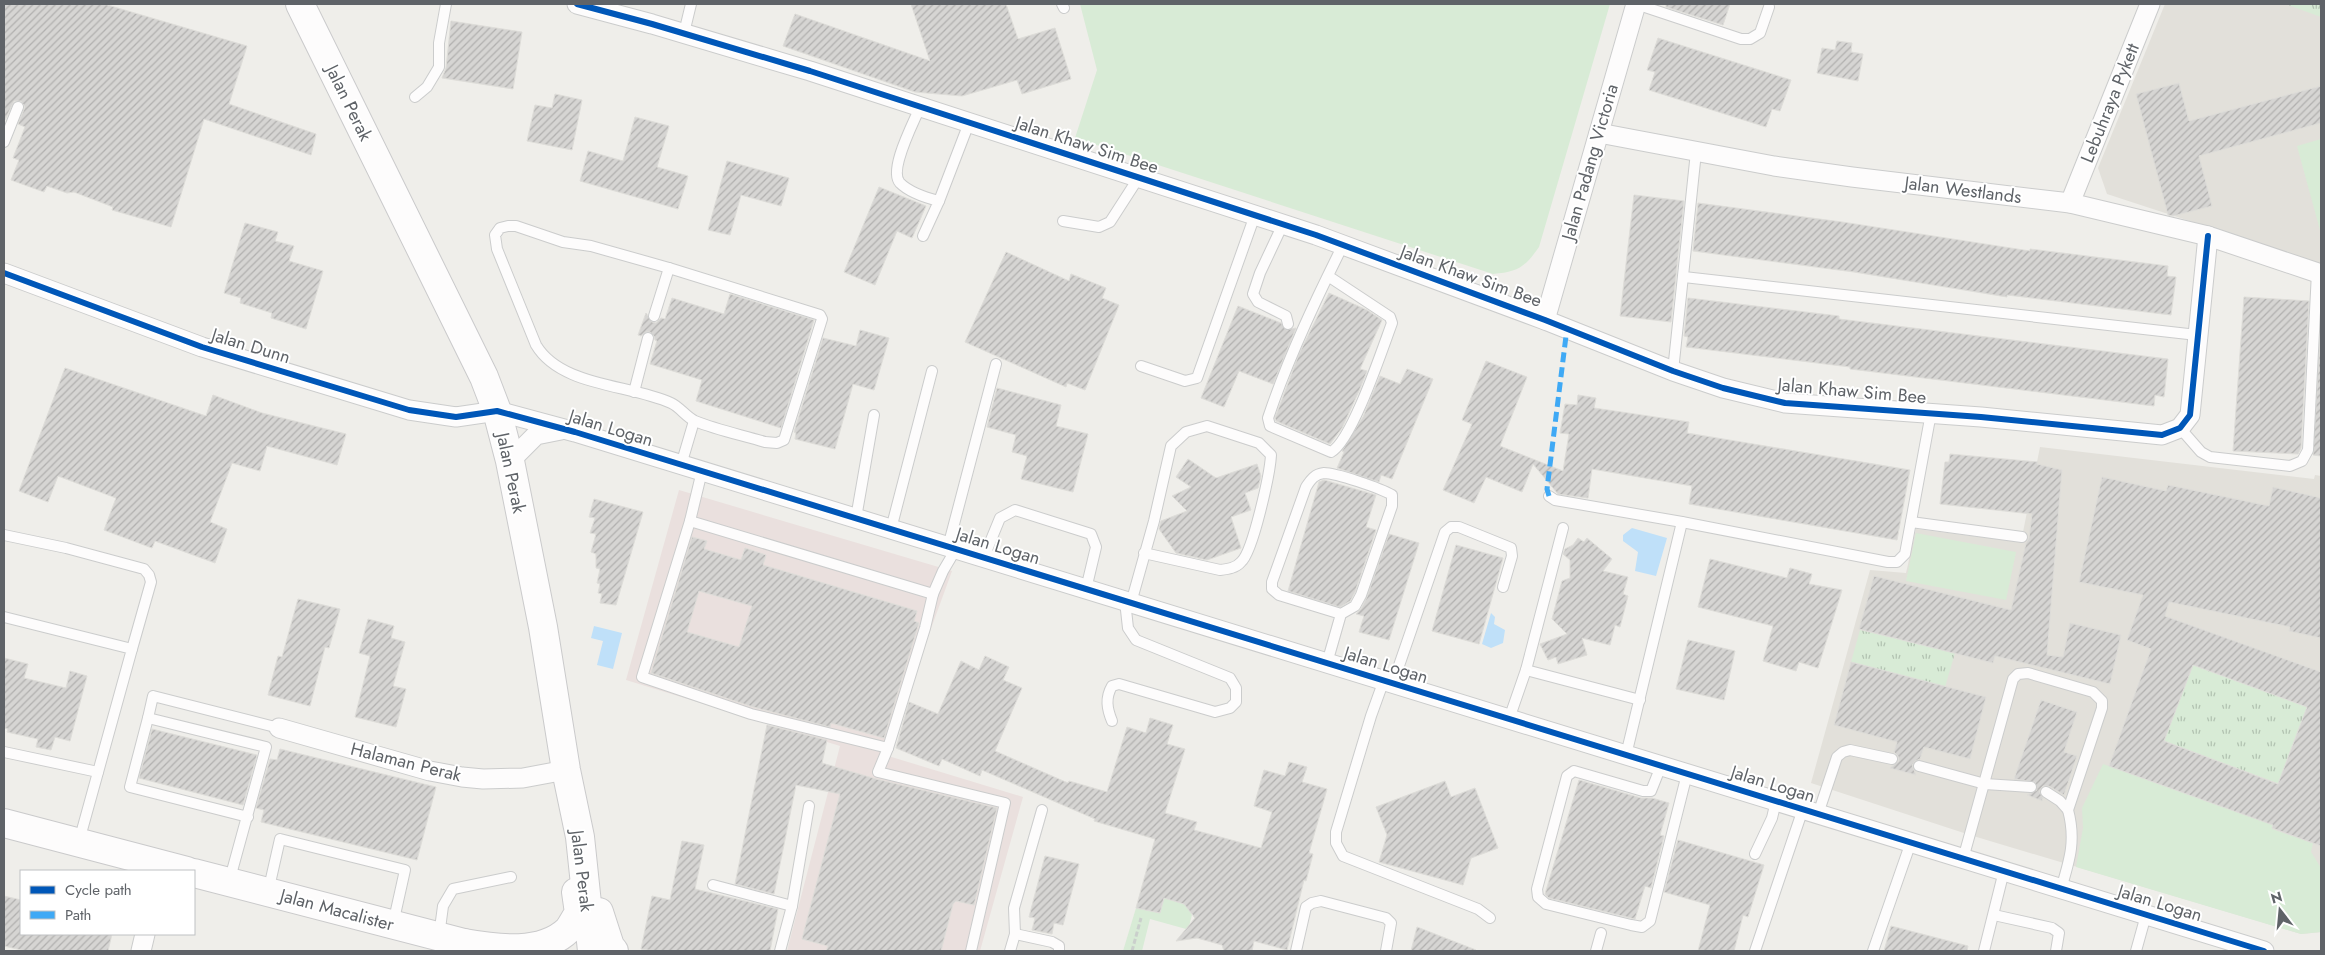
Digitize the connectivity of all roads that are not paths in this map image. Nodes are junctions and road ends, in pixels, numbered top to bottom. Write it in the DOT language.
graph roads {
  1 [pos="300,4"];
  2 [pos="446,4"];
  3 [pos="577,4"];
  4 [pos="692,4"];
  5 [pos="1636,4"];
  6 [pos="2150,4"];
  7 [pos="1769,7"];
  8 [pos="684,33"];
  9 [pos="415,97"];
  10 [pos="920,107"];
  11 [pos="18,108"];
  12 [pos="969,123"];
  13 [pos="1599,133"];
  14 [pos="4,142"];
  15 [pos="1696,152"];
  16 [pos="1139,177"];
  17 [pos="938,201"];
  18 [pos="2070,203"];
  19 [pos="1255,215"];
  20 [pos="1063,221"];
  21 [pos="1283,224"];
  22 [pos="923,236"];
  23 [pos="2208,236"];
  24 [pos="1343,245"];
  25 [pos="669,268"];
  26 [pos="4,273"];
  27 [pos="2319,273"];
  28 [pos="1328,276"];
  29 [pos="1684,276"];
  30 [pos="654,316"];
  31 [pos="1544,320"];
  32 [pos="1288,324"];
  33 [pos="2197,336"];
  34 [pos="648,338"];
  35 [pos="996,364"];
  36 [pos="1141,366"];
  37 [pos="932,371"];
  38 [pos="1673,371"];
  39 [pos="634,392"];
  40 [pos="497,411"];
  41 [pos="1931,413"];
  42 [pos="874,415"];
  43 [pos="694,421"];
  44 [pos="2180,428"];
  45 [pos="575,432"];
  46 [pos="510,461"];
  47 [pos="681,465"];
  48 [pos="702,471"];
  49 [pos="1549,496"];
  50 [pos="856,518"];
  51 [pos="690,521"];
  52 [pos="1682,522"];
  53 [pos="1911,522"];
  54 [pos="1563,528"];
  55 [pos="891,529"];
  56 [pos="4,535"];
  57 [pos="2022,537"];
  58 [pos="952,548"];
  59 [pos="1144,553"];
  60 [pos="984,558"];
  61 [pos="1503,587"];
  62 [pos="1086,589"];
  63 [pos="933,594"];
  64 [pos="1128,602"];
  65 [pos="1341,614"];
  66 [pos="4,617"];
  67 [pos="132,649"];
  68 [pos="1326,663"];
  69 [pos="1526,670"];
  70 [pos="1388,682"];
  71 [pos="1640,700"];
  72 [pos="148,718"];
  73 [pos="1509,719"];
  74 [pos="1112,722"];
  75 [pos="279,728"];
  76 [pos="888,748"];
  77 [pos="4,752"];
  78 [pos="1626,755"];
  79 [pos="1892,759"];
  80 [pos="1661,766"];
  81 [pos="1919,766"];
  82 [pos="566,770"];
  83 [pos="98,772"];
  84 [pos="1687,774"];
  85 [pos="1985,784"];
  86 [pos="2031,787"];
  87 [pos="2046,792"];
  88 [pos="1776,801"];
  89 [pos="809,806"];
  90 [pos="1042,810"];
  91 [pos="2068,810"];
  92 [pos="1811,812"];
  93 [pos="248,817"];
  94 [pos="4,823"];
  95 [pos="78,842"];
  96 [pos="1911,842"];
  97 [pos="1755,854"];
  98 [pos="1963,859"];
  99 [pos="582,866"];
  100 [pos="170,869"];
  101 [pos="2004,871"];
  102 [pos="195,873"];
  103 [pos="511,877"];
  104 [pos="229,882"];
  105 [pos="713,885"];
  106 [pos="2061,889"];
  107 [pos="268,892"];
  108 [pos="792,906"];
  109 [pos="1994,915"];
  110 [pos="2146,915"];
  111 [pos="1490,918"];
  112 [pos="393,925"];
  113 [pos="1015,934"];
  114 [pos="1601,934"];
  115 [pos="145,935"];
  116 [pos="460,944"];
  117 [pos="141,951"];
  118 [pos="592,951"];
  119 [pos="614,951"];
  120 [pos="780,951"];
  121 [pos="971,951"];
  122 [pos="1010,951"];
  123 [pos="1059,951"];
  124 [pos="1296,951"];
  125 [pos="1386,951"];
  126 [pos="1596,951"];
  127 [pos="1755,951"];
  128 [pos="1873,951"];
  129 [pos="1984,951"];
  130 [pos="2056,951"];
  131 [pos="2136,951"];
  132 [pos="2264,951"];
  1 -- 40 [label="main road, Jalan Perak"];
  2 -- 9 [label="lane"];
  3 -- 8 [label="street, Jalan Khaw Sim Bee"];
  4 -- 8 [label="lane"];
  5 -- 7 [label="lane"];
  5 -- 13 [label="street, Jalan Padang Victoria"];
  6 -- 18 [label="street, Lebuhraya Pykett"];
  8 -- 10 [label="street, Jalan Khaw Sim Bee"];
  10 -- 12 [label="street, Jalan Khaw Sim Bee"];
  10 -- 17 [label="lane"];
  11 -- 14 [label="lane"];
  12 -- 16 [label="street, Jalan Khaw Sim Bee"];
  12 -- 17 [label="lane"];
  13 -- 15 [label="street, Jalan Westlands"];
  13 -- 31 [label="street, Jalan Padang Victoria"];
  15 -- 18 [label="street, Jalan Westlands"];
  15 -- 29 [label="lane"];
  16 -- 19 [label="street, Jalan Khaw Sim Bee"];
  16 -- 20 [label="lane"];
  17 -- 22 [label="lane"];
  18 -- 23 [label="street, Jalan Westlands"];
  19 -- 21 [label="street, Jalan Khaw Sim Bee"];
  19 -- 36 [label="lane"];
  21 -- 24 [label="street, Jalan Khaw Sim Bee"];
  21 -- 32 [label="lane"];
  23 -- 27 [label="street, Jalan Westlands"];
  23 -- 33 [label="street"];
  24 -- 28 [label="lane"];
  24 -- 31 [label="street, Jalan Khaw Sim Bee"];
  25 -- 30 [label="lane"];
  25 -- 39 [label="lane"];
  25 -- 43 [label="lane"];
  26 -- 40 [label="street, Jalan Dunn"];
  27 -- 44 [label="lane"];
  28 -- 28 [label="lane"];
  29 -- 33 [label="lane"];
  29 -- 38 [label="lane"];
  31 -- 38 [label="street, Jalan Khaw Sim Bee"];
  33 -- 44 [label="street"];
  34 -- 39 [label="lane"];
  35 -- 58 [label="lane"];
  37 -- 55 [label="lane"];
  38 -- 41 [label="street, Jalan Khaw Sim Bee"];
  39 -- 43 [label="lane"];
  40 -- 45 [label="street, Jalan Logan"];
  40 -- 46 [label="main road, Jalan Perak"];
  41 -- 44 [label="street, Jalan Khaw Sim Bee"];
  41 -- 53 [label="lane"];
  42 -- 50 [label="lane"];
  43 -- 47 [label="lane"];
  45 -- 46 [label="street, Jalan Logan"];
  45 -- 47 [label="street, Jalan Logan"];
  46 -- 82 [label="main road, Jalan Perak"];
  47 -- 48 [label="street, Jalan Logan"];
  48 -- 50 [label="street, Jalan Logan"];
  48 -- 51 [label="lane"];
  49 -- 52 [label="lane"];
  50 -- 55 [label="street, Jalan Logan"];
  51 -- 63 [label="lane"];
  51 -- 76 [label="lane"];
  52 -- 53 [label="lane"];
  52 -- 71 [label="lane"];
  53 -- 57 [label="lane"];
  54 -- 69 [label="lane"];
  55 -- 58 [label="street, Jalan Logan"];
  56 -- 67 [label="lane"];
  58 -- 60 [label="street, Jalan Logan"];
  58 -- 63 [label="lane"];
  59 -- 59 [label="lane"];
  59 -- 64 [label="lane"];
  60 -- 62 [label="street, Jalan Logan"];
  60 -- 62 [label="lane"];
  61 -- 70 [label="lane"];
  62 -- 64 [label="street, Jalan Logan"];
  63 -- 76 [label="lane"];
  64 -- 68 [label="street, Jalan Logan"];
  64 -- 74 [label="lane"];
  65 -- 65 [label="lane"];
  65 -- 68 [label="lane"];
  66 -- 67 [label="lane"];
  67 -- 83 [label="lane"];
  68 -- 70 [label="street, Jalan Logan"];
  69 -- 71 [label="lane"];
  69 -- 73 [label="lane"];
  70 -- 73 [label="street, Jalan Logan"];
  70 -- 111 [label="lane"];
  71 -- 78 [label="lane"];
  72 -- 75 [label="lane"];
  72 -- 93 [label="lane"];
  72 -- 93 [label="lane"];
  73 -- 78 [label="street, Jalan Logan"];
  75 -- 82 [label="street, Halaman Perak"];
  76 -- 121 [label="lane"];
  77 -- 83 [label="lane"];
  78 -- 80 [label="street, Jalan Logan"];
  79 -- 92 [label="lane"];
  80 -- 84 [label="street, Jalan Logan"];
  80 -- 84 [label="lane"];
  81 -- 85 [label="lane"];
  82 -- 99 [label="main road, Jalan Perak"];
  82 -- 116 [label="main road, Jalan Macalister"];
  83 -- 95 [label="lane"];
  84 -- 88 [label="street, Jalan Logan"];
  85 -- 86 [label="lane"];
  85 -- 91 [label="lane"];
  85 -- 98 [label="lane"];
  87 -- 91 [label="lane"];
  88 -- 92 [label="street, Jalan Logan"];
  88 -- 97 [label="lane"];
  89 -- 108 [label="lane"];
  90 -- 113 [label="lane"];
  91 -- 106 [label="lane"];
  92 -- 96 [label="street, Jalan Logan"];
  92 -- 127 [label="lane"];
  93 -- 104 [label="lane"];
  94 -- 95 [label="main road"];
  95 -- 100 [label="main road"];
  96 -- 98 [label="street, Jalan Logan"];
  96 -- 128 [label="lane"];
  98 -- 101 [label="street, Jalan Logan"];
  99 -- 118 [label="main road, Jalan Perak"];
  99 -- 119 [label="main road"];
  101 -- 106 [label="street, Jalan Logan"];
  101 -- 109 [label="lane"];
  102 -- 104 [label="main road, Jalan Macalister"];
  103 -- 116 [label="lane"];
  104 -- 107 [label="main road, Jalan Macalister"];
  105 -- 108 [label="lane"];
  106 -- 110 [label="street, Jalan Logan"];
  107 -- 112 [label="main road, Jalan Macalister"];
  107 -- 112 [label="lane"];
  108 -- 120 [label="lane"];
  109 -- 129 [label="lane"];
  109 -- 130 [label="lane"];
  110 -- 131 [label="lane"];
  110 -- 132 [label="street, Jalan Logan"];
  112 -- 116 [label="main road, Jalan Macalister"];
  113 -- 122 [label="lane"];
  113 -- 123 [label="lane"];
  114 -- 126 [label="lane"];
  115 -- 117 [label="street"];
  124 -- 125 [label="lane"];
}
